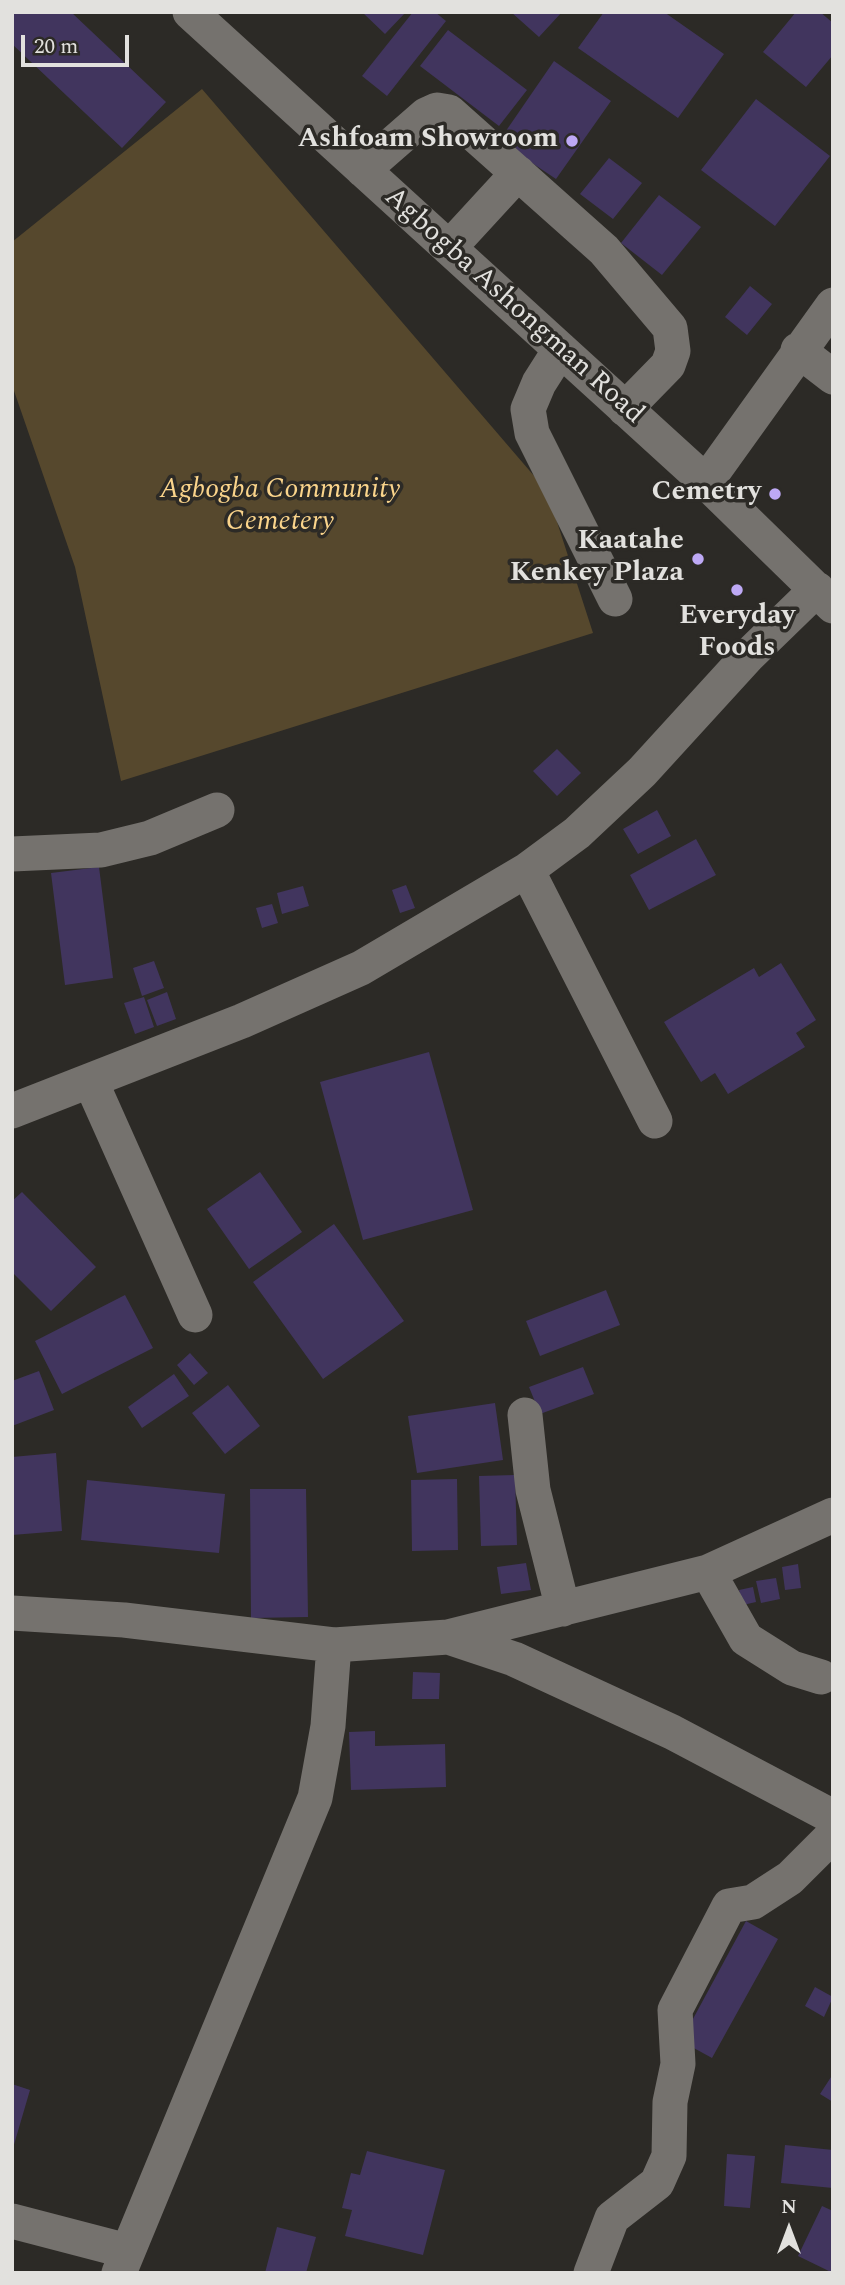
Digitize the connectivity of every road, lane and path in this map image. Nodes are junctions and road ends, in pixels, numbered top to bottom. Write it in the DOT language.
graph roads {
  1 [pos="190,12"];
  2 [pos="363,170"];
  3 [pos="518,173"];
  4 [pos="449,248"];
  5 [pos="833,304"];
  6 [pos="560,350"];
  7 [pos="798,350"];
  8 [pos="833,377"];
  9 [pos="625,409"];
  10 [pos="706,482"];
  11 [pos="825,597"];
  12 [pos="615,599"];
  13 [pos="217,810"];
  14 [pos="12,854"];
  15 [pos="527,870"];
  16 [pos="92,1082"];
  17 [pos="12,1111"];
  18 [pos="655,1121"];
  19 [pos="195,1315"];
  20 [pos="525,1415"];
  21 [pos="833,1515"];
  22 [pos="708,1572"];
  23 [pos="563,1609"];
  24 [pos="12,1613"];
  25 [pos="447,1637"];
  26 [pos="334,1645"];
  27 [pos="821,1677"];
  28 [pos="833,1817"];
  29 [pos="833,1835"];
  30 [pos="12,2221"];
  31 [pos="123,2262"];
  32 [pos="591,2273"];
  1 -- 2 [label="street, Agbogba Ashongman Road"];
  2 -- 3 [label="street"];
  2 -- 4 [label="street, Agbogba Ashongman Road"];
  3 -- 4 [label="street"];
  3 -- 9 [label="street"];
  4 -- 6 [label="street, Agbogba Ashongman Road"];
  5 -- 7 [label="street"];
  6 -- 9 [label="street, Agbogba Ashongman Road"];
  6 -- 12 [label="street"];
  7 -- 8 [label="street"];
  7 -- 10 [label="street"];
  9 -- 10 [label="street, Agbogba Ashongman Road"];
  10 -- 11 [label="street, Agbogba Ashongman Road"];
  11 -- 15 [label="street"];
  13 -- 14 [label="street"];
  15 -- 16 [label="street"];
  15 -- 18 [label="street"];
  16 -- 17 [label="street"];
  16 -- 19 [label="street"];
  20 -- 23 [label="street"];
  21 -- 22 [label="street"];
  22 -- 23 [label="street"];
  22 -- 27 [label="street"];
  23 -- 25 [label="street"];
  24 -- 26 [label="street"];
  25 -- 26 [label="street"];
  25 -- 28 [label="street"];
  26 -- 31 [label="street"];
  29 -- 32 [label="street"];
  30 -- 31 [label="street"];
}
